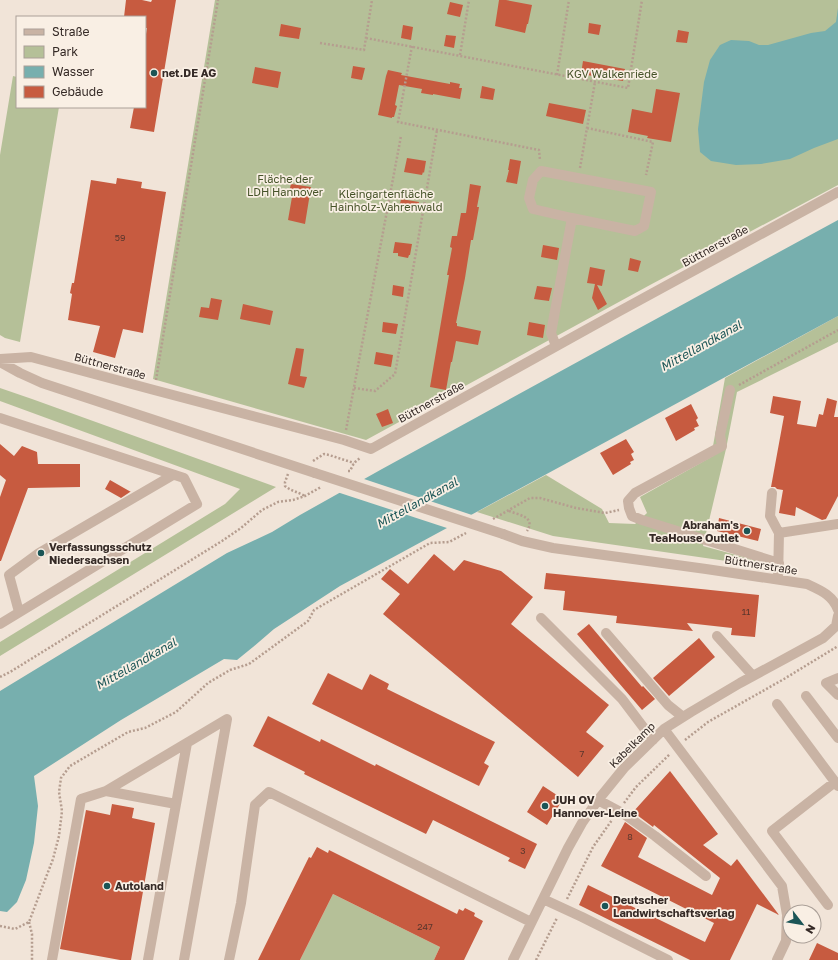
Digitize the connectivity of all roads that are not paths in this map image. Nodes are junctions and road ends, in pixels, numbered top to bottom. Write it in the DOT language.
graph roads {
  1 [pos="838,192"];
  2 [pos="572,218"];
  3 [pos="556,346"];
  4 [pos="0,360"];
  5 [pos="730,390"];
  6 [pos="0,418"];
  7 [pos="173,475"];
  8 [pos="772,493"];
  9 [pos="838,524"];
  10 [pos="780,533"];
  11 [pos="779,563"];
  12 [pos="778,579"];
  13 [pos="838,610"];
  14 [pos="20,612"];
  15 [pos="838,616"];
  16 [pos="541,618"];
  17 [pos="0,624"];
  18 [pos="606,633"];
  19 [pos="717,636"];
  20 [pos="753,676"];
  21 [pos="838,678"];
  22 [pos="806,696"];
  23 [pos="838,696"];
  24 [pos="777,704"];
  25 [pos="683,717"];
  26 [pos="664,729"];
  27 [pos="838,738"];
  28 [pos="653,740"];
  29 [pos="187,743"];
  30 [pos="837,784"];
  31 [pos="106,791"];
  32 [pos="598,800"];
  33 [pos="176,804"];
  34 [pos="706,876"];
  35 [pos="543,899"];
  36 [pos="828,905"];
  37 [pos="531,922"];
  38 [pos="52,960"];
  39 [pos="148,960"];
  40 [pos="184,960"];
  41 [pos="229,960"];
  42 [pos="513,960"];
  43 [pos="668,960"];
  44 [pos="777,960"];
  1 -- 3 [label="street, Büttnerstraße"];
  2 -- 2 [label="street"];
  2 -- 3 [label="street"];
  3 -- 4 [label="street, Büttnerstraße"];
  4 -- 12 [label="street, Büttnerstraße, bridge"];
  5 -- 11 [label="street, Büttnerstraße"];
  6 -- 7 [label="street"];
  7 -- 14 [label="street"];
  7 -- 14 [label="street"];
  8 -- 10 [label="street"];
  9 -- 10 [label="street"];
  10 -- 11 [label="street"];
  11 -- 12 [label="street"];
  12 -- 13 [label="street, Büttnerstraße"];
  14 -- 17 [label="street"];
  15 -- 20 [label="street, Kabelkamp"];
  16 -- 28 [label="street"];
  18 -- 25 [label="street"];
  19 -- 20 [label="street"];
  20 -- 25 [label="street, Kabelkamp"];
  21 -- 23 [label="street"];
  22 -- 27 [label="street"];
  24 -- 30 [label="street"];
  25 -- 26 [label="street, Kabelkamp"];
  26 -- 28 [label="street, Kabelkamp"];
  26 -- 44 [label="street"];
  28 -- 32 [label="street, Kabelkamp"];
  29 -- 31 [label="street"];
  29 -- 33 [label="street"];
  29 -- 40 [label="street"];
  30 -- 36 [label="street"];
  31 -- 33 [label="street"];
  31 -- 38 [label="street"];
  32 -- 34 [label="street"];
  32 -- 35 [label="street, Kabelkamp"];
  33 -- 39 [label="street"];
  35 -- 37 [label="street, Kabelkamp"];
  35 -- 43 [label="street"];
  37 -- 41 [label="street"];
  37 -- 42 [label="street, Kabelkamp"];
}
